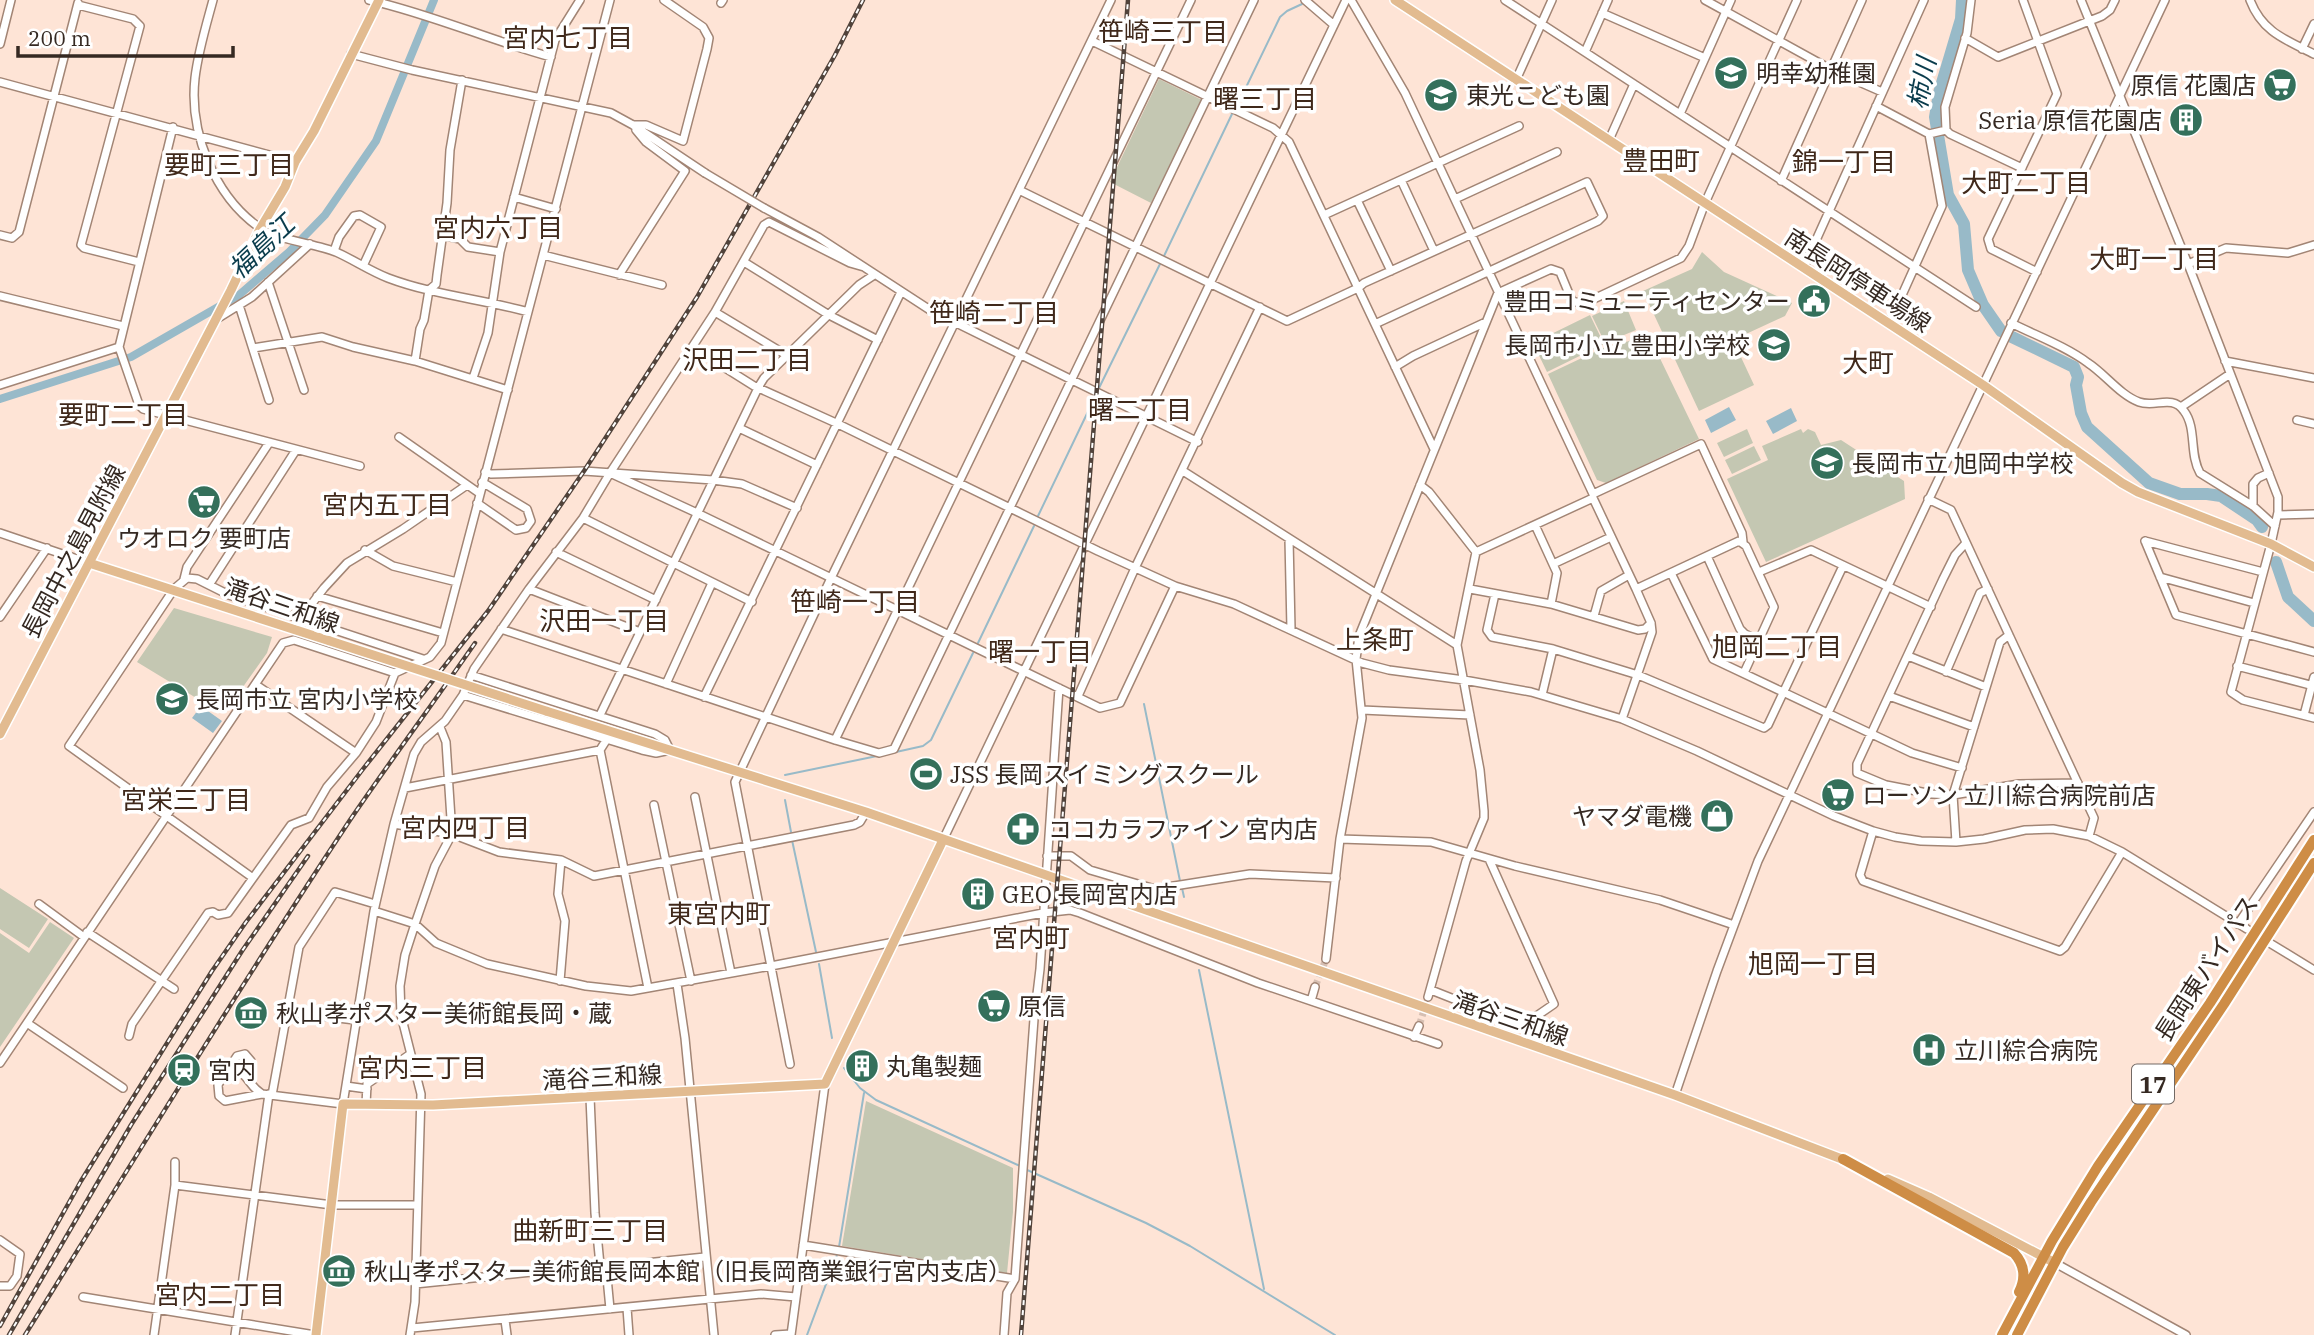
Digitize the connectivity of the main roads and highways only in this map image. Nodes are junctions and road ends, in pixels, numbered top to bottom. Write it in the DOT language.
graph roads {
  1 [pos="1395,0"];
  2 [pos="375,1"];
  3 [pos="89,563"];
  4 [pos="2314,567"];
  5 [pos="0,734"];
  6 [pos="943,839"];
  7 [pos="2314,840"];
  8 [pos="2314,863"];
  9 [pos="1843,1159"];
  10 [pos="2045,1258"];
  11 [pos="2055,1263"];
  12 [pos="316,1335"];
  13 [pos="1997,1335"];
  14 [pos="2002,1335"];
  15 [pos="2017,1335"];
  1 -- 4 [label="main road, 南長岡停車場線"];
  2 -- 3 [label="main road, 長岡中之島見附線"];
  3 -- 5 [label="main road, 長岡中之島見附線"];
  3 -- 6 [label="main road, 滝谷三和線, bridge"];
  6 -- 9 [label="main road, 滝谷三和線"];
  6 -- 12 [label="main road, 滝谷三和線"];
  7 -- 10 [label="highway, 長岡東バイパス / 17"];
  8 -- 11 [label="highway, 長岡東バイパス / 17"];
  9 -- 10 [label="main road, 滝谷三和線"];
  9 -- 13 [label="highway"];
  10 -- 11 [label="main road, 滝谷三和線"];
  10 -- 14 [label="highway, 長岡東バイパス / 17"];
  11 -- 15 [label="highway, 長岡東バイパス / 17"];
}
